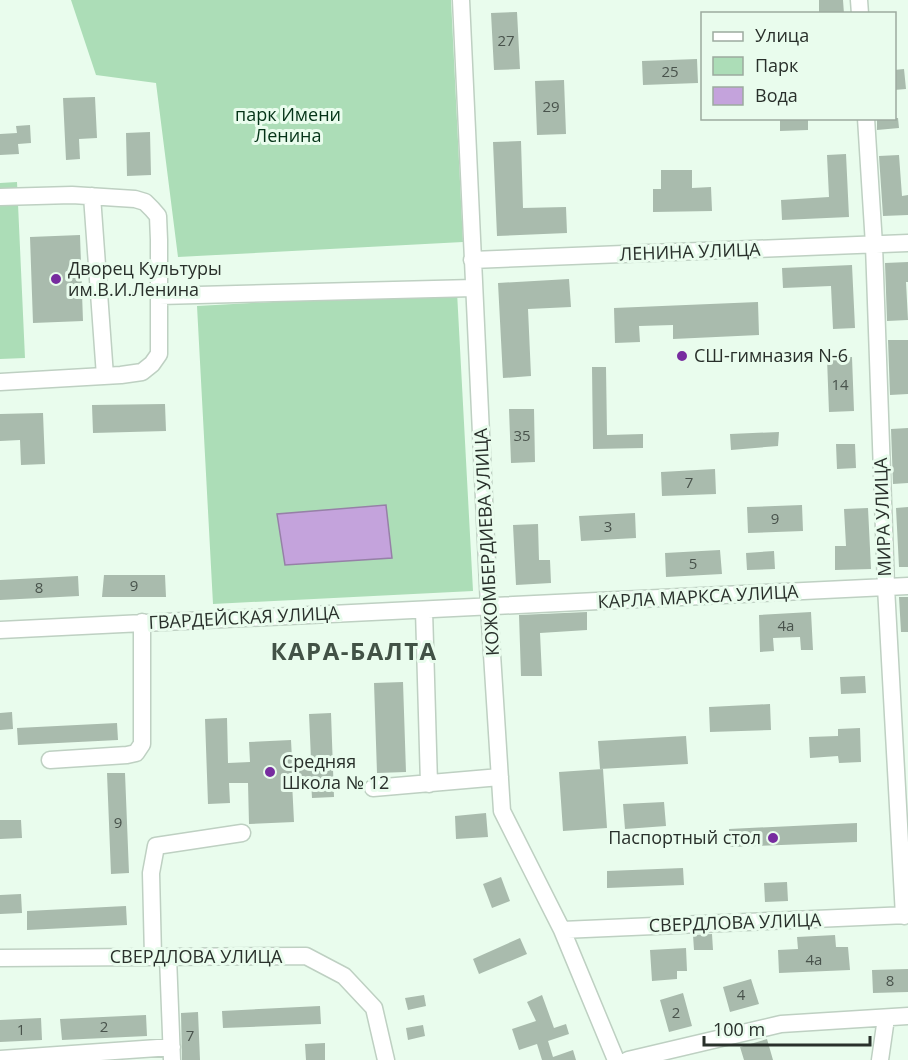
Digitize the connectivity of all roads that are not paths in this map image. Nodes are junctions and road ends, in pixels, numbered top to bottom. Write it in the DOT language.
graph roads {
  1 [pos="461,0"];
  2 [pos="866,120"];
  3 [pos="92,196"];
  4 [pos="0,197"];
  5 [pos="908,243"];
  6 [pos="874,245"];
  7 [pos="472,260"];
  8 [pos="474,288"];
  9 [pos="159,296"];
  10 [pos="105,376"];
  11 [pos="0,382"];
  12 [pos="908,586"];
  13 [pos="886,587"];
  14 [pos="489,607"];
  15 [pos="424,610"];
  16 [pos="142,622"];
  17 [pos="0,630"];
  18 [pos="50,760"];
  19 [pos="500,777"];
  20 [pos="429,784"];
  21 [pos="373,788"];
  22 [pos="242,833"];
  23 [pos="906,916"];
  24 [pos="562,930"];
  25 [pos="161,957"];
  26 [pos="0,958"];
  27 [pos="908,1016"];
  28 [pos="886,1017"];
  29 [pos="172,1053"];
  30 [pos="0,1059"];
  31 [pos="386,1060"];
  32 [pos="616,1060"];
  33 [pos="628,1060"];
  34 [pos="880,1060"];
  1 -- 7 [label="street, КОЖОМБЕРДИЕВА УЛИЦА"];
  2 -- 6 [label="street, МИРА УЛИЦА"];
  3 -- 4 [label="street"];
  3 -- 9 [label="street"];
  3 -- 10 [label="street"];
  5 -- 6 [label="street, ЛЕНИНА УЛИЦА"];
  6 -- 7 [label="street, ЛЕНИНА УЛИЦА"];
  6 -- 13 [label="street, МИРА УЛИЦА"];
  7 -- 8 [label="street, КОЖОМБЕРДИЕВА УЛИЦА"];
  8 -- 9 [label="street"];
  8 -- 14 [label="street, КОЖОМБЕРДИЕВА УЛИЦА"];
  9 -- 10 [label="street"];
  10 -- 11 [label="street"];
  12 -- 13 [label="street, КАРЛА МАРКСА УЛИЦА"];
  13 -- 14 [label="street, КАРЛА МАРКСА УЛИЦА"];
  13 -- 23 [label="street, МИРА УЛИЦА"];
  14 -- 15 [label="street, ГВАРДЕЙСКАЯ УЛИЦА"];
  14 -- 19 [label="street, КОЖОМБЕРДИЕВА УЛИЦА"];
  15 -- 16 [label="street, ГВАРДЕЙСКАЯ УЛИЦА"];
  15 -- 20 [label="street"];
  16 -- 17 [label="street, ГВАРДЕЙСКАЯ УЛИЦА"];
  16 -- 18 [label="street"];
  19 -- 20 [label="street"];
  19 -- 24 [label="street, КОЖОМБЕРДИЕВА УЛИЦА"];
  20 -- 21 [label="street"];
  22 -- 25 [label="street"];
  23 -- 24 [label="street, СВЕРДЛОВА УЛИЦА"];
  24 -- 32 [label="street, КОЖОМБЕРДИЕВА УЛИЦА"];
  25 -- 26 [label="street, СВЕРДЛОВА УЛИЦА"];
  25 -- 29 [label="street"];
  25 -- 31 [label="street, СВЕРДЛОВА УЛИЦА"];
  27 -- 28 [label="street"];
  28 -- 33 [label="street"];
  28 -- 34 [label="street"];
  29 -- 30 [label="street"];
}
